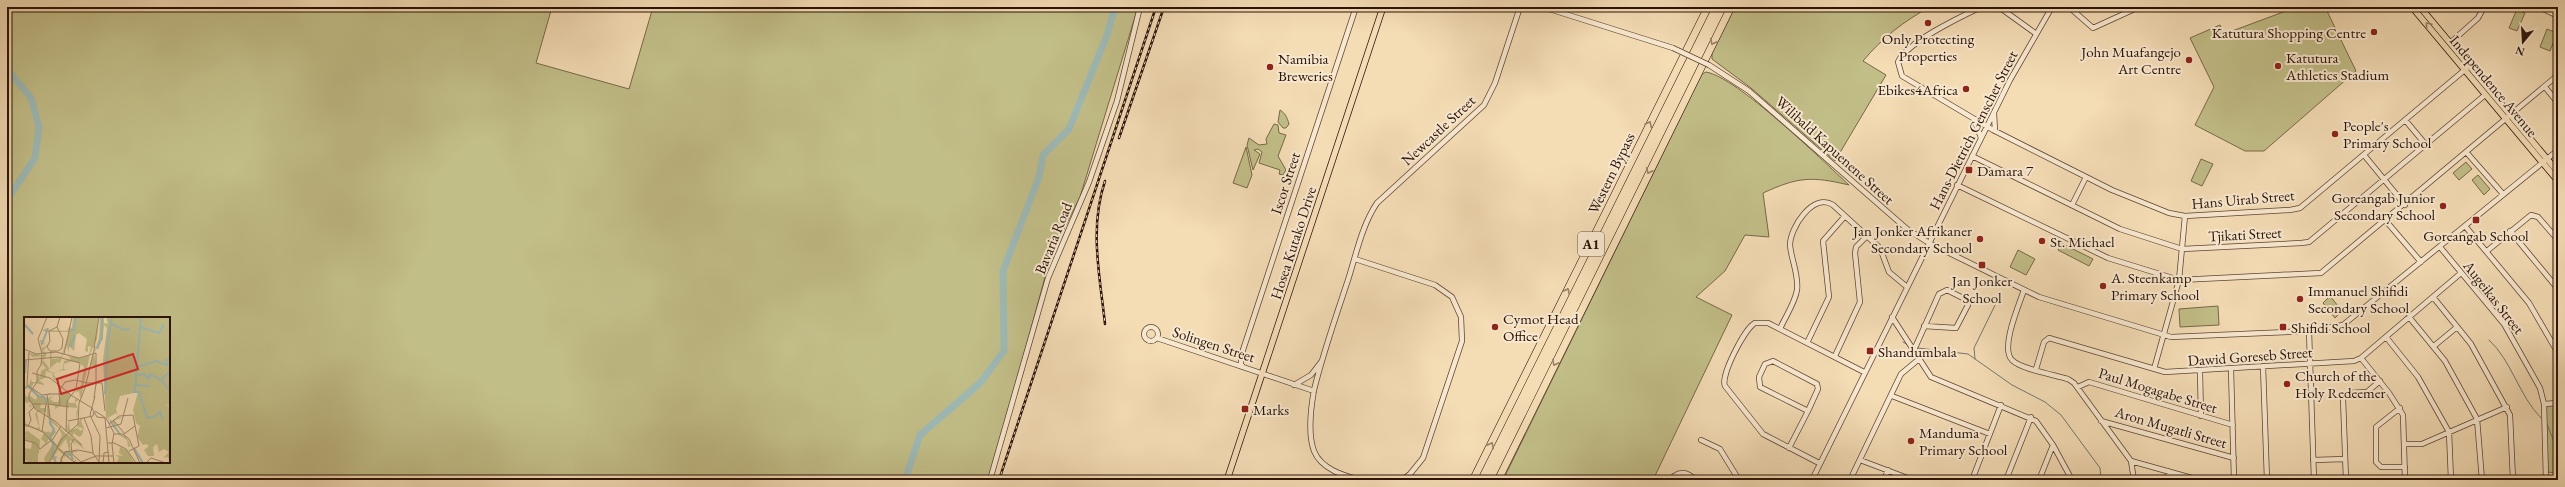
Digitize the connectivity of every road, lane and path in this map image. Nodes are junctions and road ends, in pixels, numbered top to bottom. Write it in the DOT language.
graph roads {
  1 [pos="1140,7"];
  2 [pos="1356,7"];
  3 [pos="1520,7"];
  4 [pos="1543,7"];
  5 [pos="1708,7"];
  6 [pos="1731,7"];
  7 [pos="1981,7"];
  8 [pos="1999,7"];
  9 [pos="2052,7"];
  10 [pos="2068,7"];
  11 [pos="2139,7"];
  12 [pos="2412,7"];
  13 [pos="2420,7"];
  14 [pos="2484,7"];
  15 [pos="2538,7"];
  16 [pos="1382,9"];
  17 [pos="2551,10"];
  18 [pos="2558,16"];
  19 [pos="2035,33"];
  20 [pos="2450,43"];
  21 [pos="2467,68"];
  22 [pos="2558,75"];
  23 [pos="2545,87"];
  24 [pos="2485,95"];
  25 [pos="2558,103"];
  26 [pos="1994,112"];
  27 [pos="2511,116"];
  28 [pos="1974,120"];
  29 [pos="2506,120"];
  30 [pos="2406,121"];
  31 [pos="1987,127"];
  32 [pos="1995,131"];
  33 [pos="1981,138"];
  34 [pos="2426,146"];
  35 [pos="2558,150"];
  36 [pos="2467,153"];
  37 [pos="2364,155"];
  38 [pos="1972,156"];
  39 [pos="2545,161"];
  40 [pos="2558,172"];
  41 [pos="2086,177"];
  42 [pos="2384,181"];
  43 [pos="2558,181"];
  44 [pos="1957,185"];
  45 [pos="2502,194"];
  46 [pos="2072,205"];
  47 [pos="2404,205"];
  48 [pos="1845,216"];
  49 [pos="2185,216"];
  50 [pos="2386,221"];
  51 [pos="2465,226"];
  52 [pos="2510,231"];
  53 [pos="1867,236"];
  54 [pos="2558,240"];
  55 [pos="1929,243"];
  56 [pos="2440,246"];
  57 [pos="2182,249"];
  58 [pos="2487,251"];
  59 [pos="1355,259"];
  60 [pos="2421,262"];
  61 [pos="2461,273"];
  62 [pos="2179,280"];
  63 [pos="1907,287"];
  64 [pos="2558,289"];
  65 [pos="2024,290"];
  66 [pos="2433,297"];
  67 [pos="1892,317"];
  68 [pos="2409,317"];
  69 [pos="1924,326"];
  70 [pos="2457,327"];
  71 [pos="1780,329"];
  72 [pos="2309,331"];
  73 [pos="2163,336"];
  74 [pos="2386,337"];
  75 [pos="1157,338"];
  76 [pos="1807,343"];
  77 [pos="2434,346"];
  78 [pos="1914,350"];
  79 [pos="2558,353"];
  80 [pos="1834,356"];
  81 [pos="1324,358"];
  82 [pos="2361,358"];
  83 [pos="1919,359"];
  84 [pos="2310,364"];
  85 [pos="2263,366"];
  86 [pos="1243,367"];
  87 [pos="2036,369"];
  88 [pos="2154,369"];
  89 [pos="2231,369"];
  90 [pos="1864,372"];
  91 [pos="2200,372"];
  92 [pos="1263,374"];
  93 [pos="2380,381"];
  94 [pos="1294,385"];
  95 [pos="2078,387"];
  96 [pos="1314,391"];
  97 [pos="1892,396"];
  98 [pos="2558,403"];
  99 [pos="2544,404"];
  100 [pos="2002,405"];
  101 [pos="2507,407"];
  102 [pos="2400,408"];
  103 [pos="1808,411"];
  104 [pos="2201,416"];
  105 [pos="2031,417"];
  106 [pos="2477,419"];
  107 [pos="2101,421"];
  108 [pos="2233,425"];
  109 [pos="2449,432"];
  110 [pos="1990,434"];
  111 [pos="1701,440"];
  112 [pos="2405,444"];
  113 [pos="2053,445"];
  114 [pos="1789,448"];
  115 [pos="2234,458"];
  116 [pos="2345,459"];
  117 [pos="1860,460"];
  118 [pos="2313,460"];
  119 [pos="2131,461"];
  120 [pos="1819,463"];
  121 [pos="2405,467"];
  122 [pos="1888,470"];
  123 [pos="2168,471"];
  124 [pos="990,480"];
  125 [pos="1227,480"];
  126 [pos="1361,480"];
  127 [pos="1402,480"];
  128 [pos="1473,480"];
  129 [pos="1498,480"];
  130 [pos="1672,480"];
  131 [pos="1696,480"];
  132 [pos="1739,480"];
  133 [pos="1812,480"];
  134 [pos="1850,480"];
  135 [pos="1884,480"];
  136 [pos="1913,480"];
  137 [pos="1972,480"];
  138 [pos="2006,480"];
  139 [pos="2039,480"];
  140 [pos="2072,480"];
  141 [pos="2134,480"];
  142 [pos="2168,480"];
  143 [pos="2200,480"];
  144 [pos="2234,480"];
  145 [pos="2267,480"];
  146 [pos="2314,480"];
  147 [pos="2346,480"];
  148 [pos="2405,480"];
  149 [pos="2451,480"];
  150 [pos="2482,480"];
  151 [pos="2514,480"];
  152 [pos="2546,480"];
  1 -- 124 [label="street, Bavaria Road"];
  2 -- 86 [label="street, Iscor Street"];
  3 -- 59 [label="street, Newcastle Street"];
  4 -- 55 [label="street, Wilibald Kapuenene Street, bridge"];
  128 -- 5 [label="highway, Western Bypass / A1, one-way"];
  6 -- 129 [label="highway, A1, one-way"];
  7 -- 28 [label="street, Hans Uirab Street"];
  8 -- 19 [label="street"];
  9 -- 19 [label="street, Hans-Dietrich Genscher Street"];
  10 -- 11 [label="street"];
  21 -- 12 [label="main road, Independence Avenue, one-way"];
  13 -- 20 [label="main road, Independence Avenue"];
  14 -- 20 [label="street"];
  15 -- 17 [label="street"];
  16 -- 92 [label="main road, Hosea Kutako Drive"];
  17 -- 18 [label="street"];
  19 -- 26 [label="street, Hans-Dietrich Genscher Street"];
  20 -- 21 [label="main road, Independence Avenue"];
  21 -- 24 [label="main road, Independence Avenue"];
  21 -- 27 [label="main road, Independence Avenue"];
  21 -- 30 [label="street, Hans Uirab Street"];
  22 -- 23 [label="street"];
  23 -- 25 [label="street"];
  23 -- 27 [label="street"];
  24 -- 29 [label="main road, Independence Avenue"];
  24 -- 34 [label="street, Tjikati Street"];
  26 -- 31 [label="street, Hans-Dietrich Genscher Street"];
  26 -- 32 [label="street"];
  27 -- 29 [label="street"];
  27 -- 39 [label="main road, Independence Avenue"];
  28 -- 31 [label="street, Hans Uirab Street"];
  28 -- 33 [label="street"];
  29 -- 36 [label="street"];
  29 -- 39 [label="main road, Independence Avenue"];
  30 -- 34 [label="street"];
  30 -- 37 [label="street, Hans Uirab Street"];
  31 -- 32 [label="street, Hans Uirab Street"];
  31 -- 33 [label="street, Hans-Dietrich Genscher Street"];
  32 -- 41 [label="street, Hans Uirab Street"];
  33 -- 38 [label="street, Hans-Dietrich Genscher Street"];
  34 -- 42 [label="street, Tjikati Street"];
  35 -- 39 [label="street, Wilibald Kapuenene Street"];
  36 -- 45 [label="street"];
  36 -- 47 [label="street"];
  37 -- 42 [label="street"];
  37 -- 49 [label="street, Hans Uirab Street"];
  38 -- 44 [label="street, Hans-Dietrich Genscher Street"];
  38 -- 46 [label="street, Tjikati Street"];
  39 -- 40 [label="main road, Independence Avenue"];
  39 -- 43 [label="main road, Independence Avenue"];
  39 -- 45 [label="street, Wilibald Kapuenene Street"];
  41 -- 46 [label="street"];
  41 -- 49 [label="street, Hans Uirab Street"];
  42 -- 47 [label="street"];
  42 -- 57 [label="street, Tjikati Street"];
  44 -- 55 [label="street, Hans-Dietrich Genscher Street"];
  44 -- 62 [label="street"];
  45 -- 51 [label="street, Wilibald Kapuenene Street"];
  46 -- 57 [label="street, Tjikati Street"];
  47 -- 50 [label="street"];
  48 -- 53 [label="street"];
  48 -- 71 [label="street"];
  48 -- 76 [label="street"];
  49 -- 57 [label="street"];
  50 -- 60 [label="street"];
  50 -- 62 [label="street"];
  51 -- 56 [label="street, Wilibald Kapuenene Street"];
  51 -- 58 [label="street"];
  52 -- 54 [label="street"];
  52 -- 58 [label="street"];
  52 -- 64 [label="street"];
  53 -- 63 [label="street"];
  53 -- 80 [label="street"];
  55 -- 63 [label="street, Hans-Dietrich Genscher Street"];
  55 -- 65 [label="street, Wilibald Kapuenene Street"];
  56 -- 60 [label="street, Wilibald Kapuenene Street"];
  56 -- 61 [label="street, Augeikas Street"];
  57 -- 62 [label="street"];
  58 -- 79 [label="street"];
  59 -- 81 [label="street, Newcastle Street"];
  59 -- 127 [label="street"];
  60 -- 72 [label="street, Wilibald Kapuenene Street"];
  61 -- 66 [label="street, Dawid Goreseb Street"];
  61 -- 99 [label="street, Augeikas Street"];
  62 -- 73 [label="street"];
  63 -- 67 [label="street, Hans-Dietrich Genscher Street"];
  65 -- 73 [label="street, Wilibald Kapuenene Street"];
  65 -- 87 [label="street"];
  66 -- 68 [label="street, Dawid Goreseb Street"];
  66 -- 70 [label="street"];
  67 -- 78 [label="street"];
  67 -- 90 [label="street, Hans-Dietrich Genscher Street"];
  68 -- 74 [label="street, Dawid Goreseb Street"];
  68 -- 77 [label="street"];
  69 -- 69 [label="street"];
  69 -- 78 [label="street"];
  70 -- 77 [label="street"];
  70 -- 101 [label="street"];
  71 -- 76 [label="street"];
  71 -- 114 [label="street"];
  72 -- 73 [label="street, Wilibald Kapuenene Street"];
  72 -- 84 [label="street"];
  73 -- 88 [label="street"];
  74 -- 82 [label="street, Dawid Goreseb Street"];
  74 -- 109 [label="street"];
  75 -- 86 [label="street, Solingen Street"];
  76 -- 80 [label="street"];
  77 -- 106 [label="street"];
  78 -- 83 [label="street"];
  80 -- 90 [label="street"];
  81 -- 94 [label="street"];
  81 -- 96 [label="street, Newcastle Street"];
  82 -- 84 [label="street, Dawid Goreseb Street"];
  82 -- 93 [label="street"];
  83 -- 97 [label="street"];
  83 -- 100 [label="street"];
  84 -- 85 [label="street, Dawid Goreseb Street"];
  84 -- 118 [label="street"];
  85 -- 89 [label="street, Dawid Goreseb Street"];
  85 -- 145 [label="street"];
  86 -- 92 [label="street, Solingen Street"];
  87 -- 88 [label="street, Dawid Goreseb Street"];
  87 -- 95 [label="street"];
  88 -- 91 [label="street, Dawid Goreseb Street"];
  89 -- 91 [label="street, Dawid Goreseb Street"];
  89 -- 108 [label="street"];
  90 -- 120 [label="street, Hans-Dietrich Genscher Street"];
  91 -- 104 [label="street"];
  92 -- 94 [label="street, Solingen Street"];
  92 -- 125 [label="main road, Hosea Kutako Drive"];
  93 -- 102 [label="street"];
  93 -- 116 [label="street"];
  94 -- 96 [label="street, Solingen Street"];
  95 -- 104 [label="street, Paul Mogagabe Street"];
  95 -- 107 [label="street"];
  96 -- 126 [label="street, Newcastle Street"];
  97 -- 110 [label="street"];
  97 -- 117 [label="street"];
  98 -- 99 [label="street"];
  99 -- 152 [label="street, Augeikas Street"];
  100 -- 105 [label="street"];
  100 -- 110 [label="street"];
  101 -- 106 [label="street"];
  101 -- 151 [label="street"];
  102 -- 112 [label="street"];
  102 -- 121 [label="street"];
  103 -- 103 [label="street"];
  103 -- 114 [label="street"];
  104 -- 108 [label="street, Paul Mogagabe Street"];
  105 -- 113 [label="street"];
  105 -- 138 [label="street"];
  106 -- 109 [label="street"];
  106 -- 150 [label="street"];
  107 -- 115 [label="street, Aron Mugatli Street"];
  107 -- 119 [label="street"];
  108 -- 115 [label="street"];
  109 -- 112 [label="street"];
  109 -- 149 [label="street"];
  110 -- 137 [label="street"];
  111 -- 132 [label="street"];
  112 -- 121 [label="street"];
  113 -- 139 [label="street"];
  113 -- 140 [label="street"];
  114 -- 120 [label="street"];
  115 -- 144 [label="street"];
  116 -- 118 [label="street"];
  116 -- 147 [label="street"];
  117 -- 122 [label="street"];
  117 -- 134 [label="street"];
  118 -- 146 [label="street"];
  119 -- 123 [label="street"];
  119 -- 141 [label="street"];
  120 -- 133 [label="street, Hans-Dietrich Genscher Street"];
  121 -- 148 [label="street"];
  122 -- 135 [label="street"];
  122 -- 136 [label="street"];
  123 -- 142 [label="street"];
  123 -- 143 [label="street"];
  130 -- 131 [label="street"];
}
